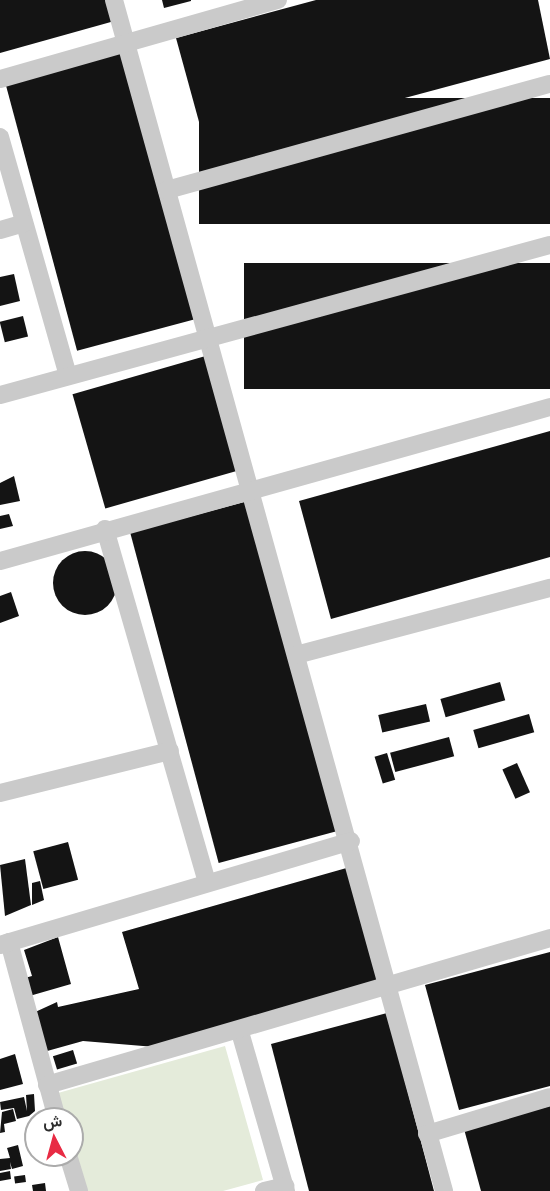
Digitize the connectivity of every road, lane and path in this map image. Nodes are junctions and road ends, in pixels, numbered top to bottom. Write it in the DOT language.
graph roads {
  1 [pos="114,0"];
  2 [pos="278,0"];
  3 [pos="126,42"];
  4 [pos="0,79"];
  5 [pos="550,84"];
  6 [pos="0,137"];
  7 [pos="166,190"];
  8 [pos="24,223"];
  9 [pos="0,230"];
  10 [pos="550,245"];
  11 [pos="207,337"];
  12 [pos="68,376"];
  13 [pos="0,395"];
  14 [pos="550,406"];
  15 [pos="249,488"];
  16 [pos="105,529"];
  17 [pos="0,561"];
  18 [pos="550,588"];
  19 [pos="296,655"];
  20 [pos="170,751"];
  21 [pos="0,793"];
  22 [pos="351,841"];
  23 [pos="207,883"];
  24 [pos="550,938"];
  25 [pos="4,944"];
  26 [pos="390,987"];
  27 [pos="240,1032"];
  28 [pos="47,1085"];
  29 [pos="550,1097"];
  30 [pos="53,1107"];
  31 [pos="427,1134"];
  32 [pos="72,1167"];
  33 [pos="286,1188"];
  34 [pos="79,1191"];
  35 [pos="264,1191"];
  36 [pos="444,1191"];
  1 -- 3 [label="street"];
  2 -- 3 [label="street"];
  3 -- 4 [label="street"];
  3 -- 7 [label="street"];
  5 -- 7 [label="street"];
  6 -- 8 [label="street"];
  7 -- 11 [label="street"];
  8 -- 9 [label="street"];
  8 -- 12 [label="street"];
  10 -- 11 [label="street"];
  11 -- 12 [label="street"];
  11 -- 15 [label="street"];
  12 -- 13 [label="street"];
  14 -- 15 [label="street"];
  15 -- 16 [label="street"];
  15 -- 19 [label="street"];
  16 -- 17 [label="street"];
  16 -- 20 [label="street"];
  18 -- 19 [label="street"];
  19 -- 22 [label="street"];
  20 -- 21 [label="street"];
  20 -- 23 [label="street"];
  22 -- 23 [label="street"];
  22 -- 26 [label="street"];
  23 -- 25 [label="street"];
  24 -- 26 [label="street"];
  25 -- 28 [label="street"];
  26 -- 27 [label="street"];
  26 -- 31 [label="street"];
  27 -- 28 [label="street"];
  27 -- 33 [label="street"];
  28 -- 30 [label="street"];
  29 -- 31 [label="street"];
  31 -- 36 [label="street"];
  32 -- 34 [label="street"];
  33 -- 35 [label="street"];
}
